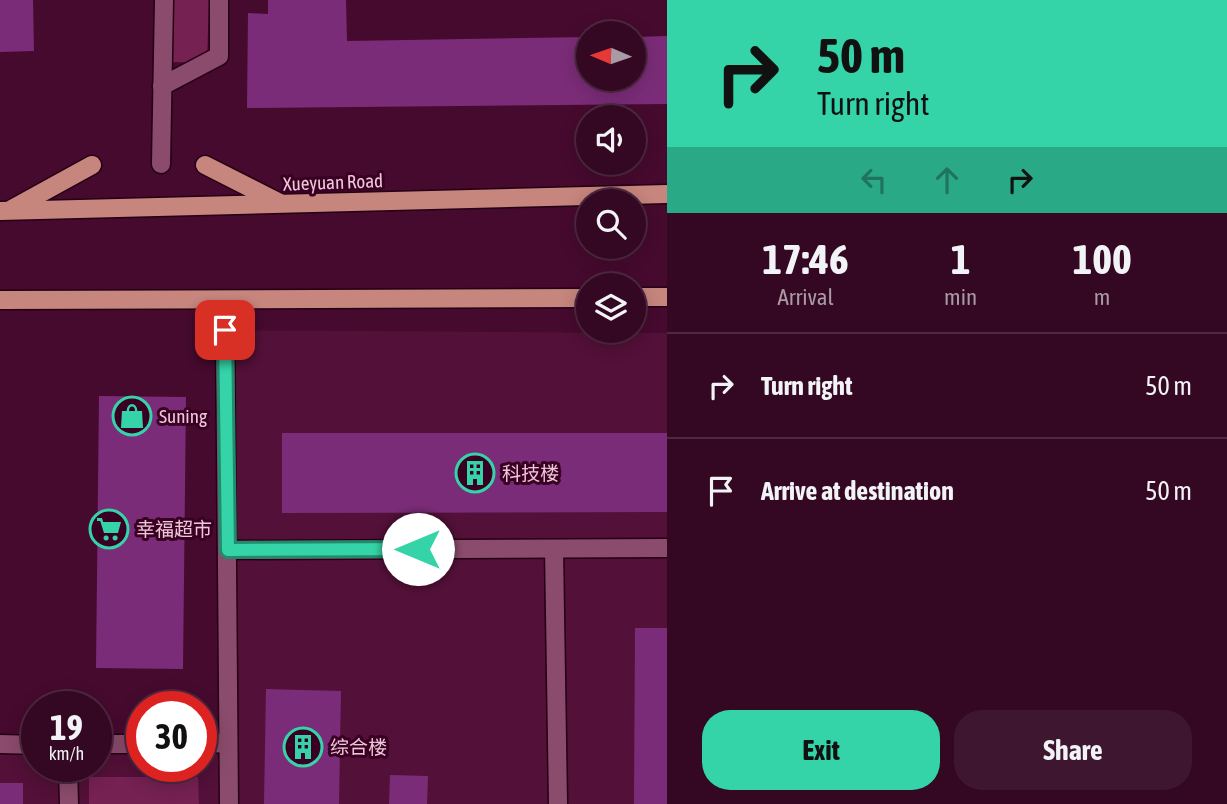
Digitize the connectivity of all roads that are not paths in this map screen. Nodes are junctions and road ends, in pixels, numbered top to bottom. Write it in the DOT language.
graph roads {
  1 [pos="164,0"];
  2 [pos="219,0"];
  3 [pos="162,86"];
  4 [pos="161,164"];
  5 [pos="92,165"];
  6 [pos="205,166"];
  7 [pos="667,194"];
  8 [pos="283,205"];
  9 [pos="5,210"];
  10 [pos="667,297"];
  11 [pos="576,298"];
  12 [pos="646,298"];
  13 [pos="0,300"];
  14 [pos="225,330"];
  15 [pos="667,548"];
  16 [pos="554,549"];
  17 [pos="228,550"];
  18 [pos="217,743"];
  19 [pos="228,743"];
  20 [pos="0,744"];
  21 [pos="21,745"];
  22 [pos="68,782"];
  23 [pos="69,804"];
  24 [pos="229,804"];
  25 [pos="558,804"];
  1 -- 3 [label="street"];
  2 -- 3 [label="street"];
  3 -- 4 [label="street"];
  5 -- 9 [label="main road"];
  6 -- 8 [label="main road"];
  7 -- 8 [label="main road, Xueyuan Road"];
  8 -- 9 [label="main road, Xueyuan Road"];
  10 -- 12 [label="main road"];
  11 -- 13 [label="main road"];
  14 -- 17 [label="street"];
  15 -- 16 [label="street"];
  16 -- 17 [label="street"];
  16 -- 25 [label="street"];
  17 -- 19 [label="street"];
  18 -- 19 [label="street"];
  19 -- 24 [label="street"];
  20 -- 21 [label="street"];
  22 -- 23 [label="street"];
}
